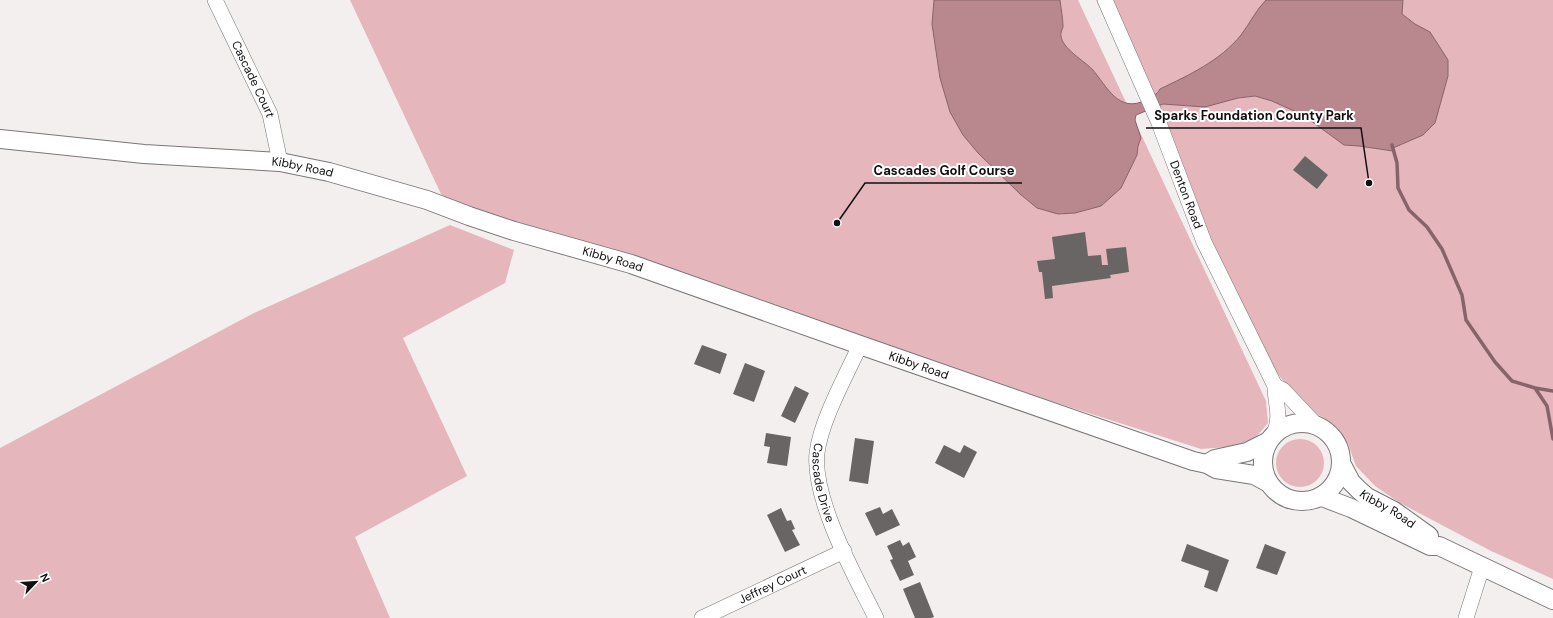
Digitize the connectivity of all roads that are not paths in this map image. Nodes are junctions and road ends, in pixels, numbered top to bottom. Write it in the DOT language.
graph roads {
  1 [pos="215,0"];
  2 [pos="1104,0"];
  3 [pos="0,139"];
  4 [pos="280,162"];
  5 [pos="860,345"];
  6 [pos="1275,386"];
  7 [pos="1317,426"];
  8 [pos="1270,438"];
  9 [pos="1207,464"];
  10 [pos="1342,465"];
  11 [pos="1268,482"];
  12 [pos="1322,497"];
  13 [pos="1439,546"];
  14 [pos="844,551"];
  15 [pos="1482,566"];
  16 [pos="1553,600"];
  17 [pos="702,618"];
  18 [pos="876,618"];
  19 [pos="1466,618"];
  1 -- 4 [label="street, Cascade Court"];
  2 -- 6 [label="street, Denton Road"];
  3 -- 4 [label="main road, Kibby Road"];
  4 -- 5 [label="main road, Kibby Road"];
  5 -- 9 [label="main road, Kibby Road"];
  5 -- 14 [label="street, Cascade Drive"];
  6 -- 7 [label="street, Denton Road"];
  6 -- 8 [label="street, Denton Road"];
  7 -- 8 [label="main road"];
  7 -- 10 [label="main road"];
  8 -- 9 [label="main road"];
  8 -- 11 [label="main road"];
  9 -- 11 [label="main road, Kibby Road"];
  10 -- 12 [label="main road"];
  10 -- 13 [label="main road, Kibby Road"];
  11 -- 12 [label="main road"];
  12 -- 13 [label="main road, Kibby Road"];
  13 -- 15 [label="main road, Kibby Road"];
  14 -- 17 [label="street, Jeffrey Court"];
  14 -- 18 [label="street, Cascade Drive"];
  15 -- 16 [label="main road, Kibby Road"];
  15 -- 19 [label="street"];
}
